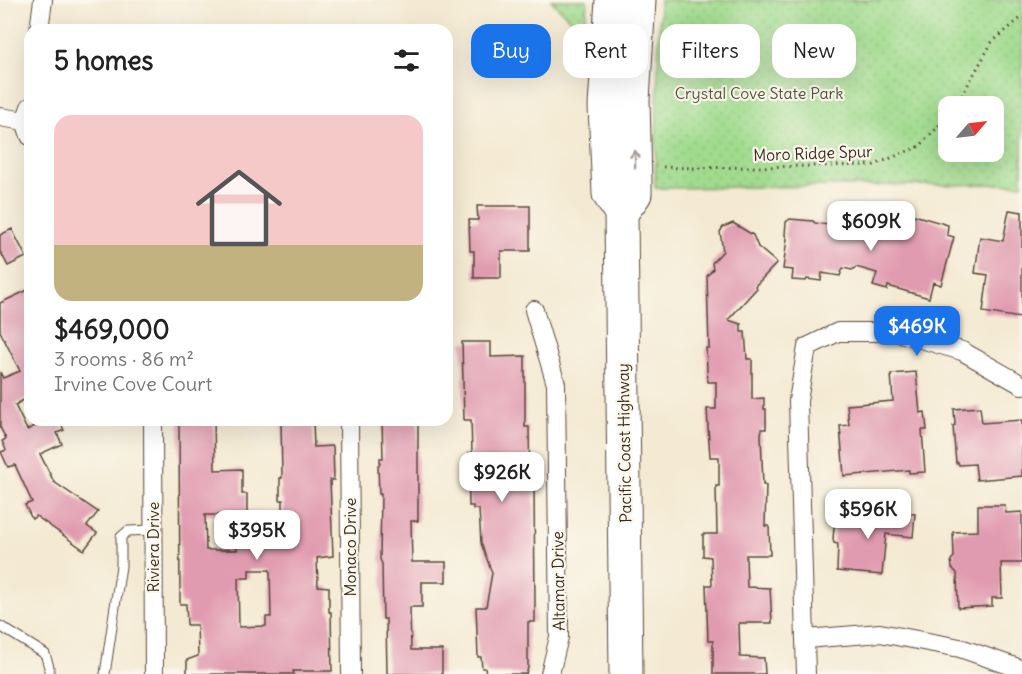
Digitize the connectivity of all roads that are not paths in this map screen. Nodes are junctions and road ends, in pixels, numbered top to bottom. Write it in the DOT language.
graph roads {
  1 [pos="43,0"];
  2 [pos="612,0"];
  3 [pos="639,0"];
  4 [pos="40,24"];
  5 [pos="0,117"];
  6 [pos="24,120"];
  7 [pos="621,213"];
  8 [pos="534,310"];
  9 [pos="1022,385"];
  10 [pos="153,426"];
  11 [pos="350,426"];
  12 [pos="153,530"];
  13 [pos="0,626"];
  14 [pos="806,639"];
  15 [pos="49,674"];
  16 [pos="105,674"];
  17 [pos="154,674"];
  18 [pos="351,674"];
  19 [pos="550,674"];
  20 [pos="626,674"];
  21 [pos="806,674"];
  22 [pos="1022,674"];
  1 -- 4 [label="street"];
  2 -- 7 [label="highway, Pacific Coast Highway"];
  7 -- 3 [label="highway, Pacific Coast Highway, one-way"];
  5 -- 6 [label="street"];
  7 -- 20 [label="highway, Pacific Coast Highway"];
  8 -- 19 [label="street, Altamar Drive"];
  9 -- 14 [label="street"];
  10 -- 12 [label="street, Riviera Drive"];
  11 -- 18 [label="street, Monaco Drive"];
  12 -- 16 [label="lane"];
  12 -- 17 [label="street, Riviera Drive"];
  13 -- 15 [label="lane"];
  14 -- 21 [label="street"];
  14 -- 22 [label="street"];
}
